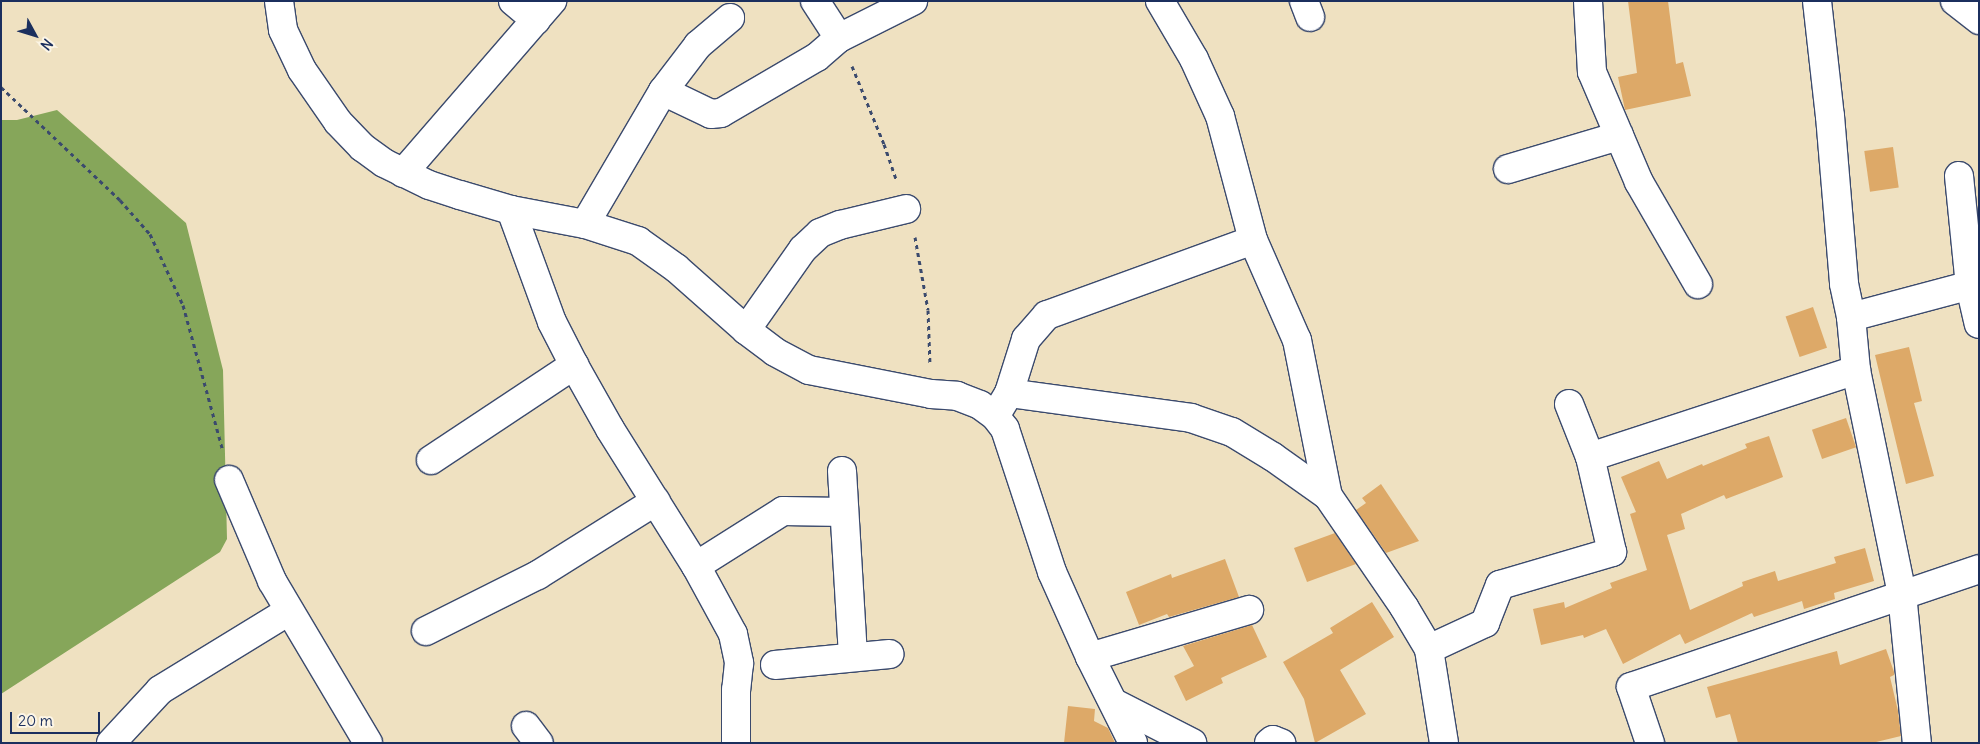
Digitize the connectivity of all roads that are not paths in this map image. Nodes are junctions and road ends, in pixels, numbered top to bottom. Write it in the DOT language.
graph roads {
  1 [pos="279,1"];
  2 [pos="513,1"];
  3 [pos="815,1"];
  4 [pos="913,1"];
  5 [pos="1160,1"];
  6 [pos="1588,1"];
  7 [pos="1817,1"];
  8 [pos="1954,1"];
  9 [pos="544,11"];
  10 [pos="730,18"];
  11 [pos="1979,20"];
  12 [pos="839,38"];
  13 [pos="663,91"];
  14 [pos="1620,136"];
  15 [pos="1508,169"];
  16 [pos="404,173"];
  17 [pos="1959,176"];
  18 [pos="906,209"];
  19 [pos="511,210"];
  20 [pos="585,224"];
  21 [pos="1253,240"];
  22 [pos="1698,284"];
  23 [pos="1974,285"];
  24 [pos="1851,317"];
  25 [pos="1979,324"];
  26 [pos="746,330"];
  27 [pos="574,365"];
  28 [pos="1856,370"];
  29 [pos="1009,393"];
  30 [pos="1569,404"];
  31 [pos="995,416"];
  32 [pos="1590,457"];
  33 [pos="431,460"];
  34 [pos="842,471"];
  35 [pos="229,480"];
  36 [pos="1328,496"];
  37 [pos="656,501"];
  38 [pos="844,512"];
  39 [pos="696,566"];
  40 [pos="1979,569"];
  41 [pos="1902,594"];
  42 [pos="1249,610"];
  43 [pos="289,611"];
  44 [pos="426,631"];
  45 [pos="1429,649"];
  46 [pos="889,654"];
  47 [pos="853,657"];
  48 [pos="1090,657"];
  49 [pos="775,665"];
  50 [pos="1114,703"];
  51 [pos="111,743"];
  52 [pos="368,743"];
  53 [pos="736,743"];
  54 [pos="1133,743"];
  55 [pos="1192,743"];
  56 [pos="1269,743"];
  57 [pos="1281,743"];
  58 [pos="1444,743"];
  59 [pos="1650,743"];
  60 [pos="1917,743"];
  1 -- 16 [label="street"];
  2 -- 9 [label="street"];
  3 -- 12 [label="street"];
  4 -- 12 [label="street"];
  5 -- 21 [label="street"];
  6 -- 14 [label="street"];
  7 -- 24 [label="street"];
  8 -- 11 [label="street"];
  9 -- 16 [label="street"];
  10 -- 13 [label="street"];
  12 -- 13 [label="street"];
  13 -- 20 [label="street"];
  14 -- 15 [label="street"];
  14 -- 22 [label="street"];
  16 -- 19 [label="street"];
  17 -- 23 [label="street"];
  18 -- 26 [label="street"];
  19 -- 20 [label="street"];
  19 -- 27 [label="street"];
  20 -- 26 [label="street"];
  21 -- 29 [label="street"];
  21 -- 36 [label="street"];
  23 -- 24 [label="street"];
  23 -- 25 [label="street"];
  24 -- 28 [label="street"];
  26 -- 31 [label="street"];
  27 -- 33 [label="street"];
  27 -- 37 [label="street"];
  28 -- 32 [label="street"];
  28 -- 41 [label="street"];
  29 -- 31 [label="street"];
  29 -- 36 [label="street"];
  30 -- 32 [label="street"];
  31 -- 48 [label="street"];
  32 -- 45 [label="street"];
  34 -- 38 [label="street"];
  35 -- 43 [label="street"];
  36 -- 45 [label="street"];
  37 -- 39 [label="street"];
  37 -- 44 [label="street"];
  38 -- 39 [label="street"];
  38 -- 47 [label="street"];
  39 -- 53 [label="street"];
  40 -- 41 [label="street"];
  41 -- 59 [label="street"];
  41 -- 60 [label="street"];
  42 -- 48 [label="street"];
  43 -- 51 [label="street"];
  43 -- 52 [label="street"];
  45 -- 58 [label="street"];
  46 -- 47 [label="street"];
  47 -- 49 [label="street"];
  48 -- 50 [label="street"];
  50 -- 54 [label="street"];
  50 -- 55 [label="street"];
  56 -- 57 [label="street"];
}
